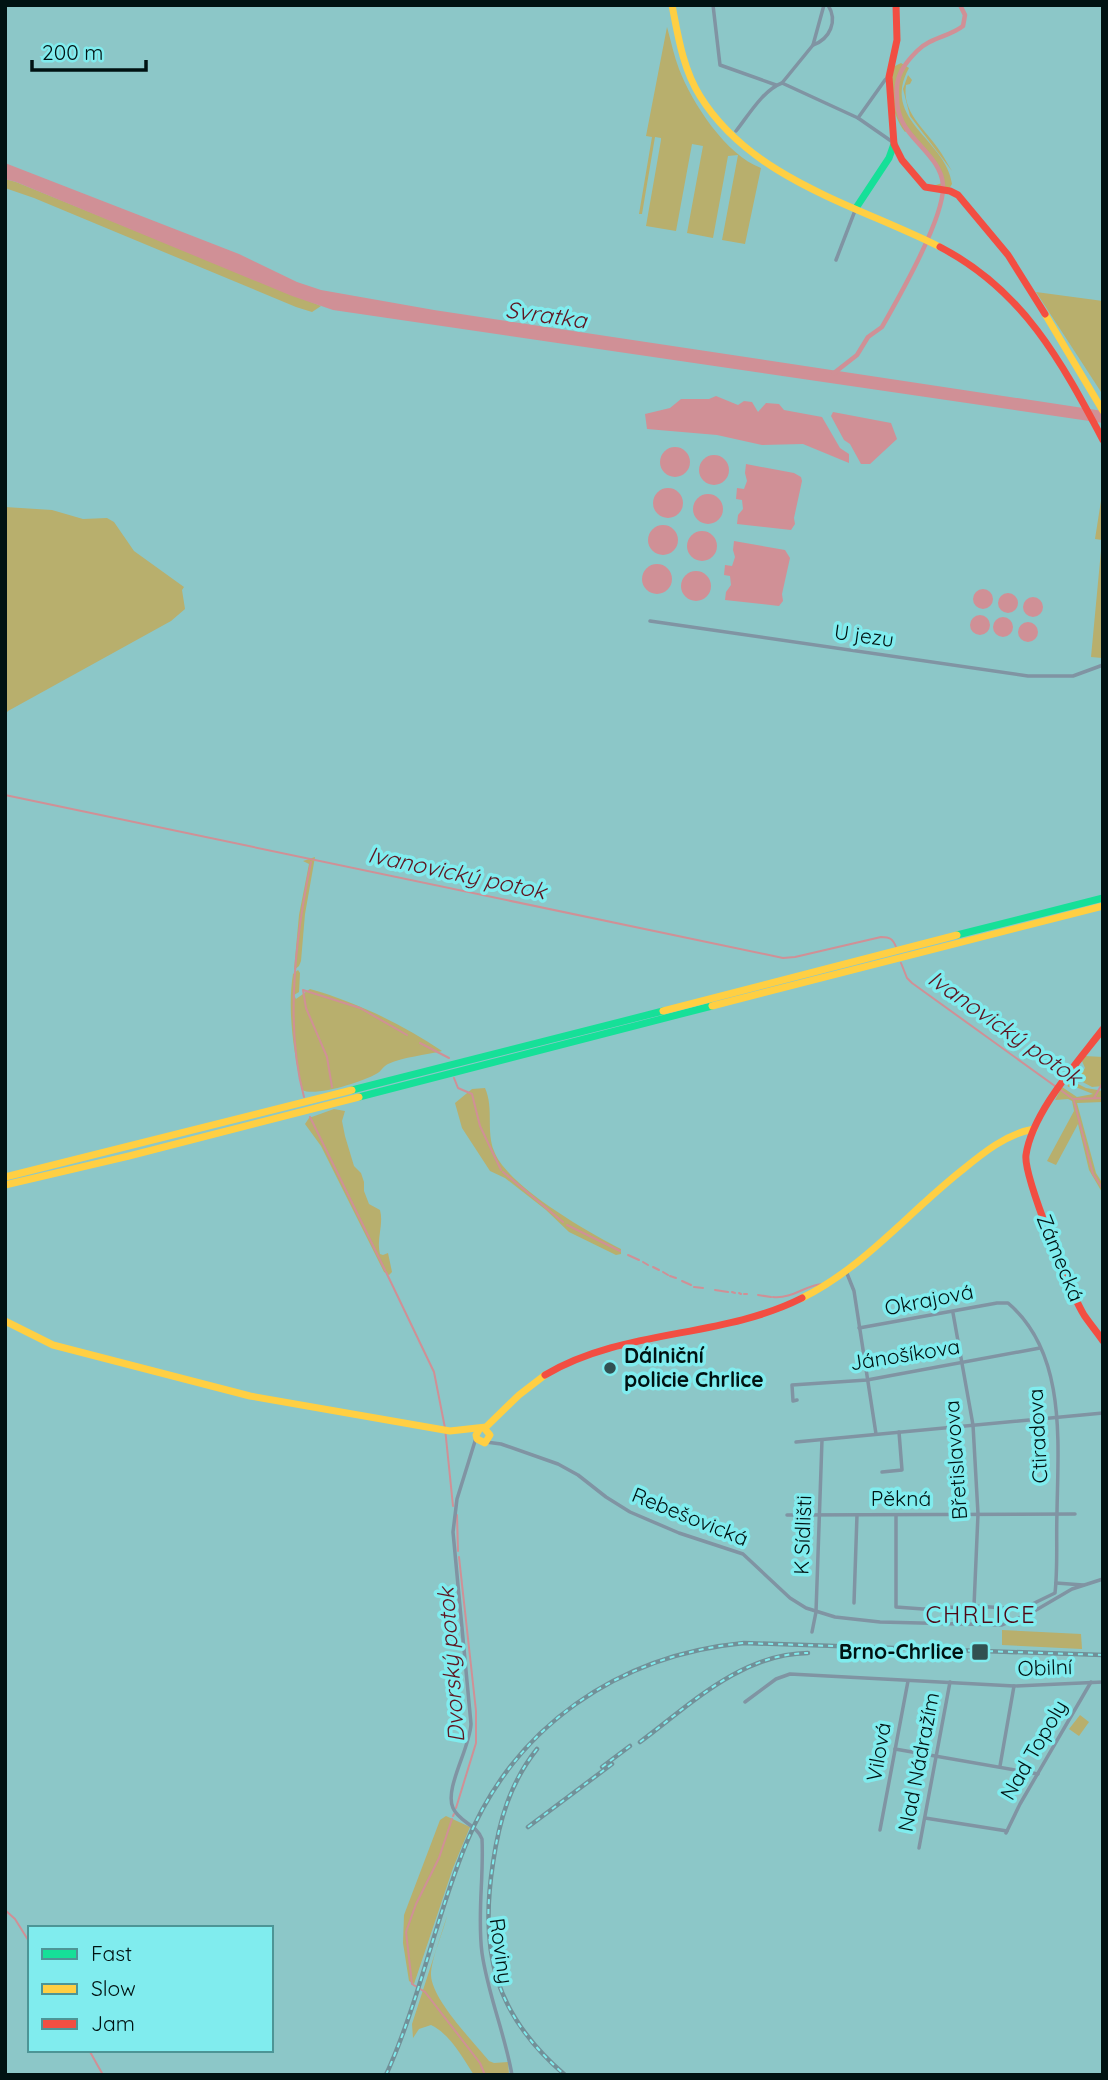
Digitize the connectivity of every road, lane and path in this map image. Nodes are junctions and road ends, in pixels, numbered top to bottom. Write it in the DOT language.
graph roads {
  1 [pos="672,5"];
  2 [pos="713,5"];
  3 [pos="826,5"];
  4 [pos="896,5"];
  5 [pos="813,44"];
  6 [pos="889,78"];
  7 [pos="782,83"];
  8 [pos="776,85"];
  9 [pos="858,118"];
  10 [pos="736,131"];
  11 [pos="894,144"];
  12 [pos="856,208"];
  13 [pos="836,260"];
  14 [pos="1102,410"];
  15 [pos="1101,436"];
  16 [pos="650,621"];
  17 [pos="1103,665"];
  18 [pos="1103,898"];
  19 [pos="1103,906"];
  20 [pos="1103,1029"];
  21 [pos="1034,1129"];
  22 [pos="5,1177"];
  23 [pos="5,1185"];
  24 [pos="846,1271"];
  25 [pos="1005,1303"];
  26 [pos="953,1313"];
  27 [pos="5,1321"];
  28 [pos="859,1328"];
  29 [pos="1103,1341"];
  30 [pos="1041,1348"];
  31 [pos="962,1362"];
  32 [pos="867,1380"];
  33 [pos="797,1400"];
  34 [pos="1103,1413"];
  35 [pos="1056,1418"];
  36 [pos="973,1425"];
  37 [pos="899,1432"];
  38 [pos="876,1434"];
  39 [pos="483,1435"];
  40 [pos="822,1440"];
  41 [pos="796,1442"];
  42 [pos="882,1472"];
  43 [pos="978,1514"];
  44 [pos="1057,1514"];
  45 [pos="1075,1514"];
  46 [pos="819,1515"];
  47 [pos="857,1515"];
  48 [pos="895,1515"];
  49 [pos="787,1516"];
  50 [pos="1103,1579"];
  51 [pos="1056,1583"];
  52 [pos="1083,1585"];
  53 [pos="854,1603"];
  54 [pos="974,1606"];
  55 [pos="816,1612"];
  56 [pos="812,1632"];
  57 [pos="908,1681"];
  58 [pos="950,1682"];
  59 [pos="1091,1682"];
  60 [pos="1103,1682"];
  61 [pos="1014,1686"];
  62 [pos="745,1702"];
  63 [pos="895,1749"];
  64 [pos="937,1756"];
  65 [pos="1000,1767"];
  66 [pos="1039,1774"];
  67 [pos="925,1818"];
  68 [pos="880,1830"];
  69 [pos="919,1848"];
  70 [pos="512,2075"];
  1 -- 12 [label="main road"];
  2 -- 8 [label="street"];
  3 -- 5 [label="street"];
  3 -- 5 [label="street"];
  4 -- 6 [label="main road"];
  5 -- 7 [label="street"];
  6 -- 9 [label="street"];
  6 -- 11 [label="main road"];
  7 -- 8 [label="street"];
  7 -- 9 [label="street"];
  8 -- 10 [label="street"];
  9 -- 11 [label="street"];
  11 -- 12 [label="main road"];
  11 -- 14 [label="main road"];
  12 -- 13 [label="street"];
  12 -- 15 [label="main road"];
  16 -- 17 [label="street, U jezu"];
  18 -- 22 [label="main road"];
  19 -- 23 [label="main road"];
  20 -- 21 [label="main road"];
  21 -- 24 [label="main road"];
  21 -- 29 [label="main road, Zámecká"];
  24 -- 28 [label="street"];
  24 -- 39 [label="main road"];
  25 -- 26 [label="street, Okrajová"];
  25 -- 30 [label="street, Ctiradova"];
  26 -- 28 [label="street, Okrajová"];
  26 -- 31 [label="street, Břetislavova"];
  27 -- 39 [label="main road"];
  28 -- 32 [label="street"];
  30 -- 31 [label="street, Jánošíkova"];
  30 -- 35 [label="street, Ctiradova"];
  31 -- 32 [label="street, Jánošíkova"];
  31 -- 36 [label="street, Břetislavova"];
  32 -- 33 [label="street, Jánošíkova"];
  32 -- 38 [label="street"];
  34 -- 35 [label="street"];
  35 -- 36 [label="street"];
  35 -- 44 [label="street, Ctiradova"];
  36 -- 37 [label="street"];
  36 -- 43 [label="street, Břetislavova"];
  37 -- 38 [label="street"];
  37 -- 42 [label="street"];
  38 -- 40 [label="street"];
  39 -- 55 [label="street, Rebešovická"];
  39 -- 70 [label="street, Roviny"];
  40 -- 41 [label="street"];
  40 -- 46 [label="street, K Sídlišti"];
  43 -- 44 [label="street, Pěkná"];
  43 -- 48 [label="street, Pěkná"];
  43 -- 54 [label="street, Břetislavova"];
  44 -- 45 [label="street, Pěkná"];
  44 -- 51 [label="street, Ctiradova"];
  46 -- 47 [label="street, Pěkná"];
  46 -- 49 [label="street, Pěkná"];
  46 -- 55 [label="street, K Sídlišti"];
  47 -- 48 [label="street, Pěkná"];
  47 -- 53 [label="street"];
  48 -- 54 [label="street"];
  50 -- 52 [label="street, Rebešovická"];
  51 -- 52 [label="street"];
  51 -- 54 [label="street"];
  52 -- 55 [label="street, Rebešovická"];
  55 -- 56 [label="street, K Sídlišti"];
  57 -- 58 [label="street, Obilní"];
  57 -- 62 [label="street, Obilní"];
  57 -- 63 [label="street, Vilová"];
  58 -- 61 [label="street, Obilní"];
  58 -- 64 [label="street, Nad Nádražím"];
  59 -- 60 [label="street, Obilní"];
  59 -- 61 [label="street, Obilní"];
  59 -- 66 [label="street, Nad Topoly"];
  61 -- 65 [label="street"];
  63 -- 64 [label="street"];
  63 -- 68 [label="street, Vilová"];
  64 -- 65 [label="street"];
  64 -- 67 [label="street, Nad Nádražím"];
  65 -- 66 [label="street"];
  66 -- 67 [label="street, Nad Topoly"];
  67 -- 69 [label="street, Nad Nádražím"];
}
